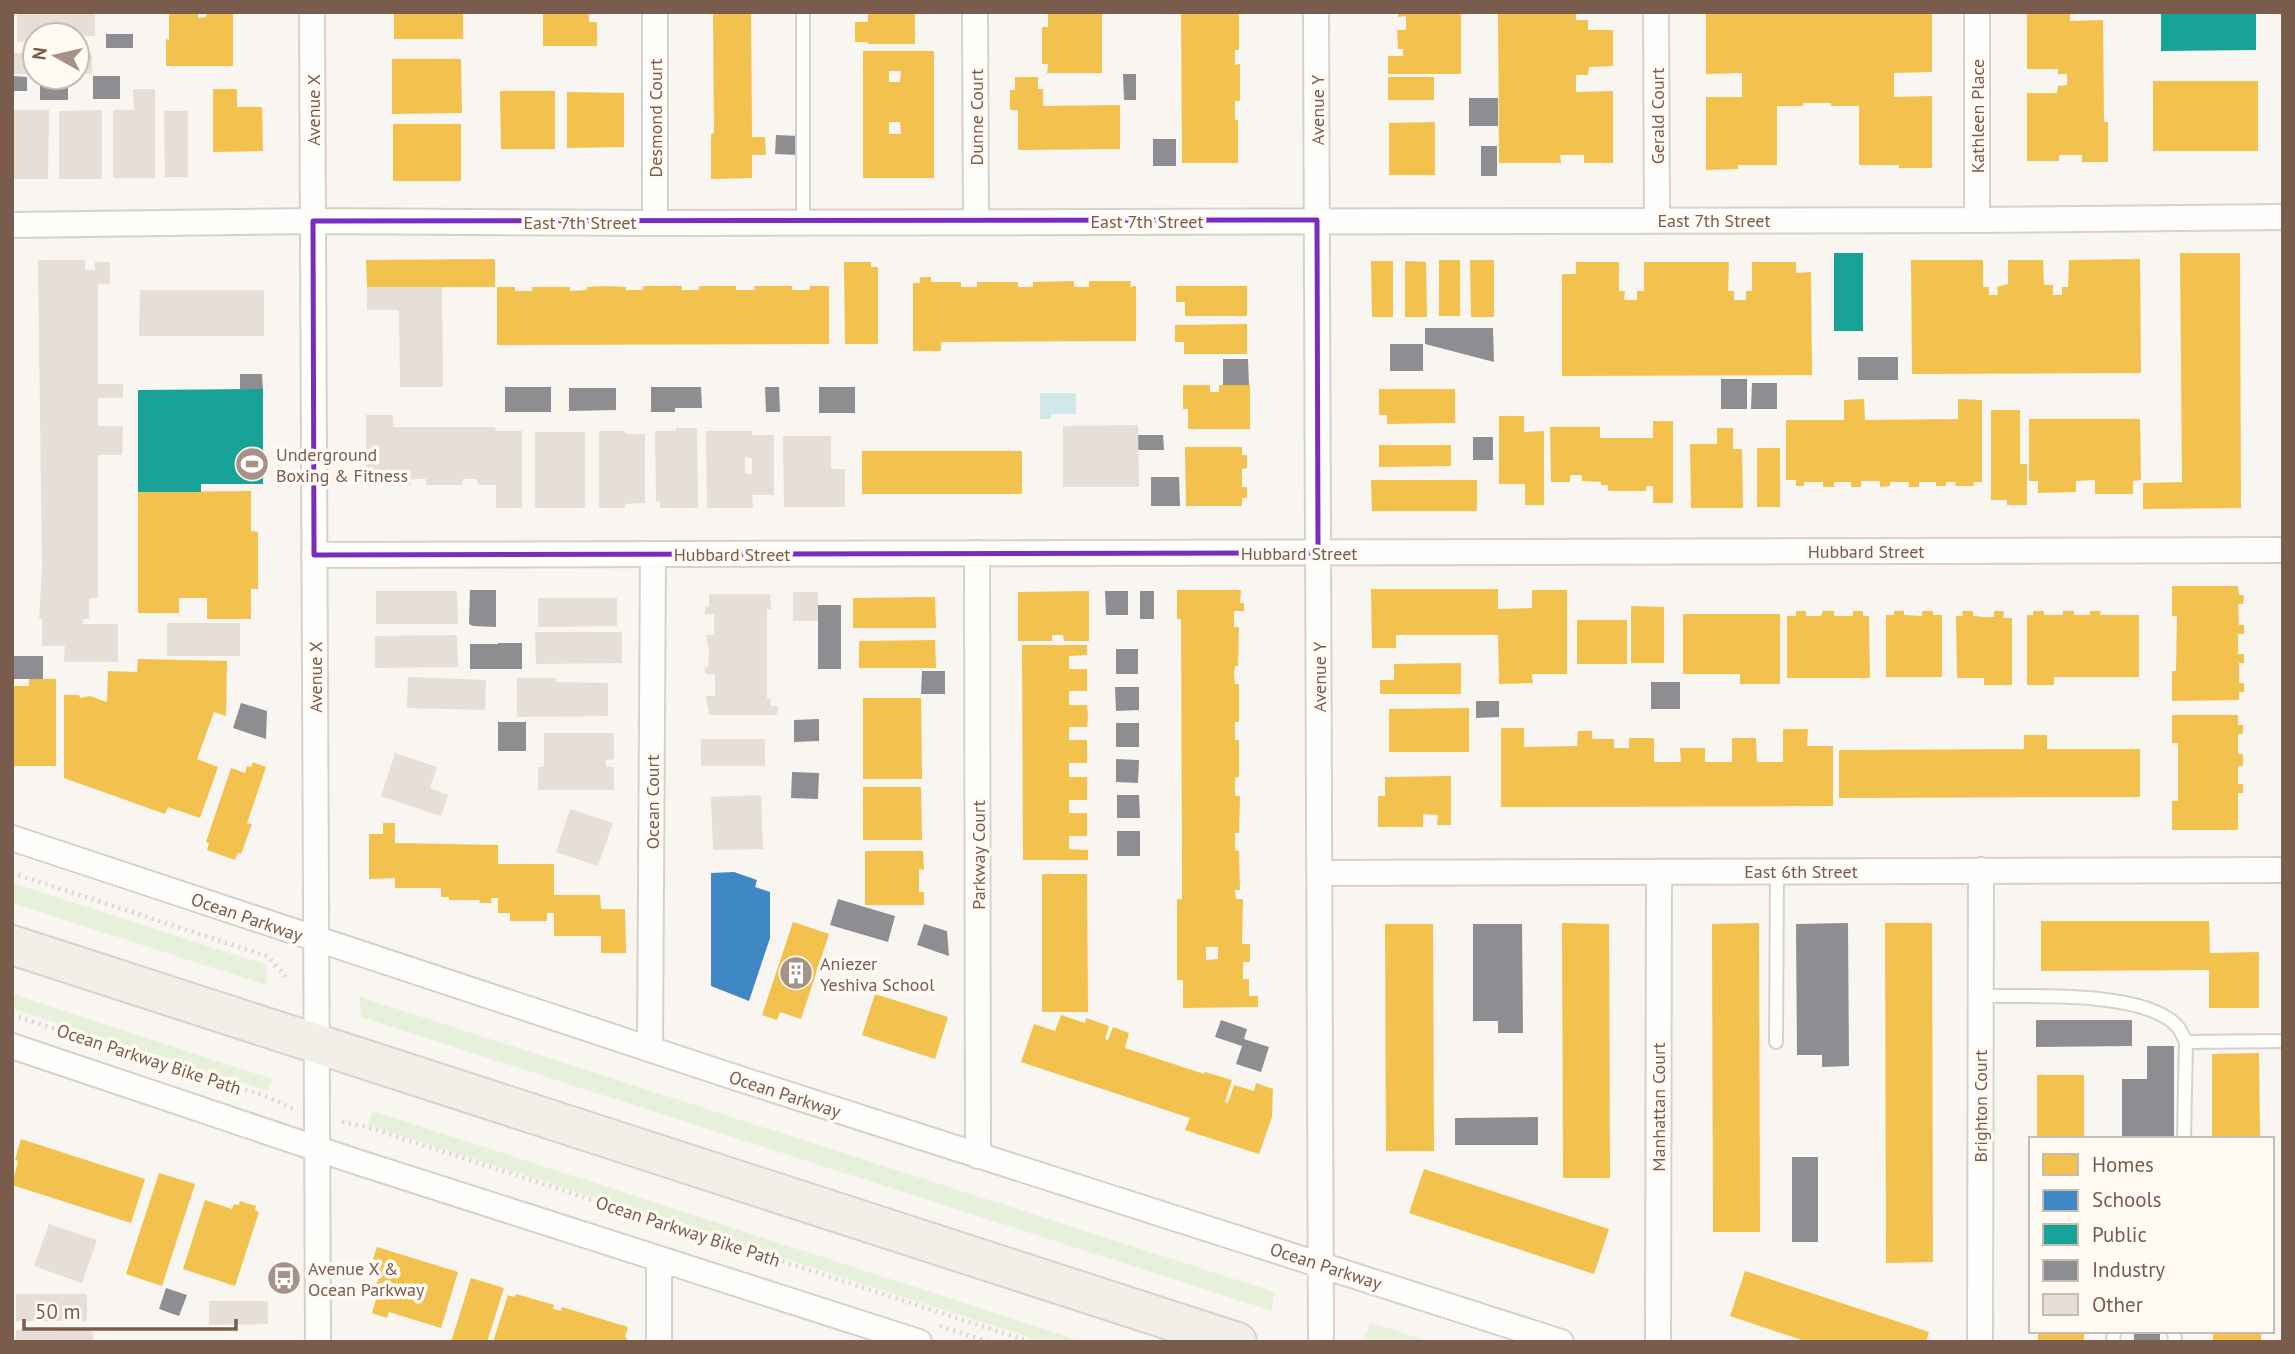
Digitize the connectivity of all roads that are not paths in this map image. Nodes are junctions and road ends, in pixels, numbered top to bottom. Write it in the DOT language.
graph roads {
  1 [pos="312,12"];
  2 [pos="655,12"];
  3 [pos="803,12"];
  4 [pos="975,12"];
  5 [pos="1316,12"];
  6 [pos="1656,12"];
  7 [pos="1977,12"];
  8 [pos="2283,217"];
  9 [pos="1317,220"];
  10 [pos="1657,220"];
  11 [pos="1977,220"];
  12 [pos="313,221"];
  13 [pos="976,221"];
  14 [pos="803,222"];
  15 [pos="655,223"];
  16 [pos="12,225"];
  17 [pos="2283,551"];
  18 [pos="978,553"];
  19 [pos="1318,553"];
  20 [pos="653,554"];
  21 [pos="314,555"];
  22 [pos="12,838"];
  23 [pos="1981,870"];
  24 [pos="2283,870"];
  25 [pos="1777,871"];
  26 [pos="1659,872"];
  27 [pos="1320,873"];
  28 [pos="316,940"];
  29 [pos="12,945"];
  30 [pos="1981,996"];
  31 [pos="2283,1041"];
  32 [pos="1776,1042"];
  33 [pos="2186,1042"];
  34 [pos="316,1044"];
  35 [pos="12,1046"];
  36 [pos="650,1049"];
  37 [pos="2184,1137"];
  38 [pos="317,1149"];
  39 [pos="978,1156"];
  40 [pos="659,1259"];
  41 [pos="1321,1264"];
  42 [pos="317,1342"];
  43 [pos="659,1342"];
  44 [pos="919,1342"];
  45 [pos="1237,1342"];
  46 [pos="1321,1342"];
  47 [pos="1561,1342"];
  48 [pos="1658,1342"];
  49 [pos="1980,1342"];
  1 -- 12 [label="street, Avenue X"];
  2 -- 15 [label="street, Desmond Court"];
  3 -- 14 [label="lane"];
  4 -- 13 [label="street, Dunne Court"];
  5 -- 9 [label="street, Avenue Y"];
  6 -- 10 [label="street, Gerald Court"];
  7 -- 11 [label="street, Kathleen Place"];
  8 -- 11 [label="street, East 7th Street"];
  9 -- 10 [label="street, East 7th Street"];
  9 -- 13 [label="street, East 7th Street"];
  9 -- 19 [label="street, Avenue Y"];
  10 -- 11 [label="street, East 7th Street"];
  12 -- 15 [label="street, East 7th Street"];
  12 -- 16 [label="street, East 7th Street"];
  12 -- 21 [label="street, Avenue X"];
  13 -- 14 [label="street, East 7th Street"];
  14 -- 15 [label="street, East 7th Street"];
  17 -- 19 [label="street, Hubbard Street"];
  18 -- 19 [label="street, Hubbard Street"];
  18 -- 20 [label="street, Hubbard Street"];
  18 -- 39 [label="street, Parkway Court"];
  19 -- 27 [label="street, Avenue Y"];
  20 -- 21 [label="street, Hubbard Street"];
  20 -- 36 [label="street, Ocean Court"];
  21 -- 28 [label="street, Avenue X"];
  22 -- 28 [label="street, Ocean Parkway"];
  23 -- 24 [label="street, East 6th Street"];
  23 -- 25 [label="street, East 6th Street"];
  23 -- 30 [label="street, Brighton Court"];
  25 -- 26 [label="street, East 6th Street"];
  25 -- 32 [label="lane"];
  26 -- 27 [label="street, East 6th Street"];
  26 -- 48 [label="street, Manhattan Court"];
  27 -- 41 [label="street, Avenue Y"];
  28 -- 34 [label="street, Avenue X"];
  28 -- 36 [label="street, Ocean Parkway"];
  29 -- 34 [label="main road"];
  30 -- 33 [label="lane"];
  30 -- 49 [label="street, Brighton Court"];
  31 -- 33 [label="lane"];
  33 -- 37 [label="lane"];
  34 -- 38 [label="street, Avenue X"];
  34 -- 45 [label="main road"];
  35 -- 38 [label="street"];
  36 -- 39 [label="street, Ocean Parkway"];
  38 -- 40 [label="street"];
  38 -- 42 [label="street, Avenue X"];
  39 -- 41 [label="street, Ocean Parkway"];
  40 -- 43 [label="street"];
  40 -- 44 [label="street"];
  41 -- 46 [label="street, Avenue Y"];
  41 -- 47 [label="street, Ocean Parkway"];
}
